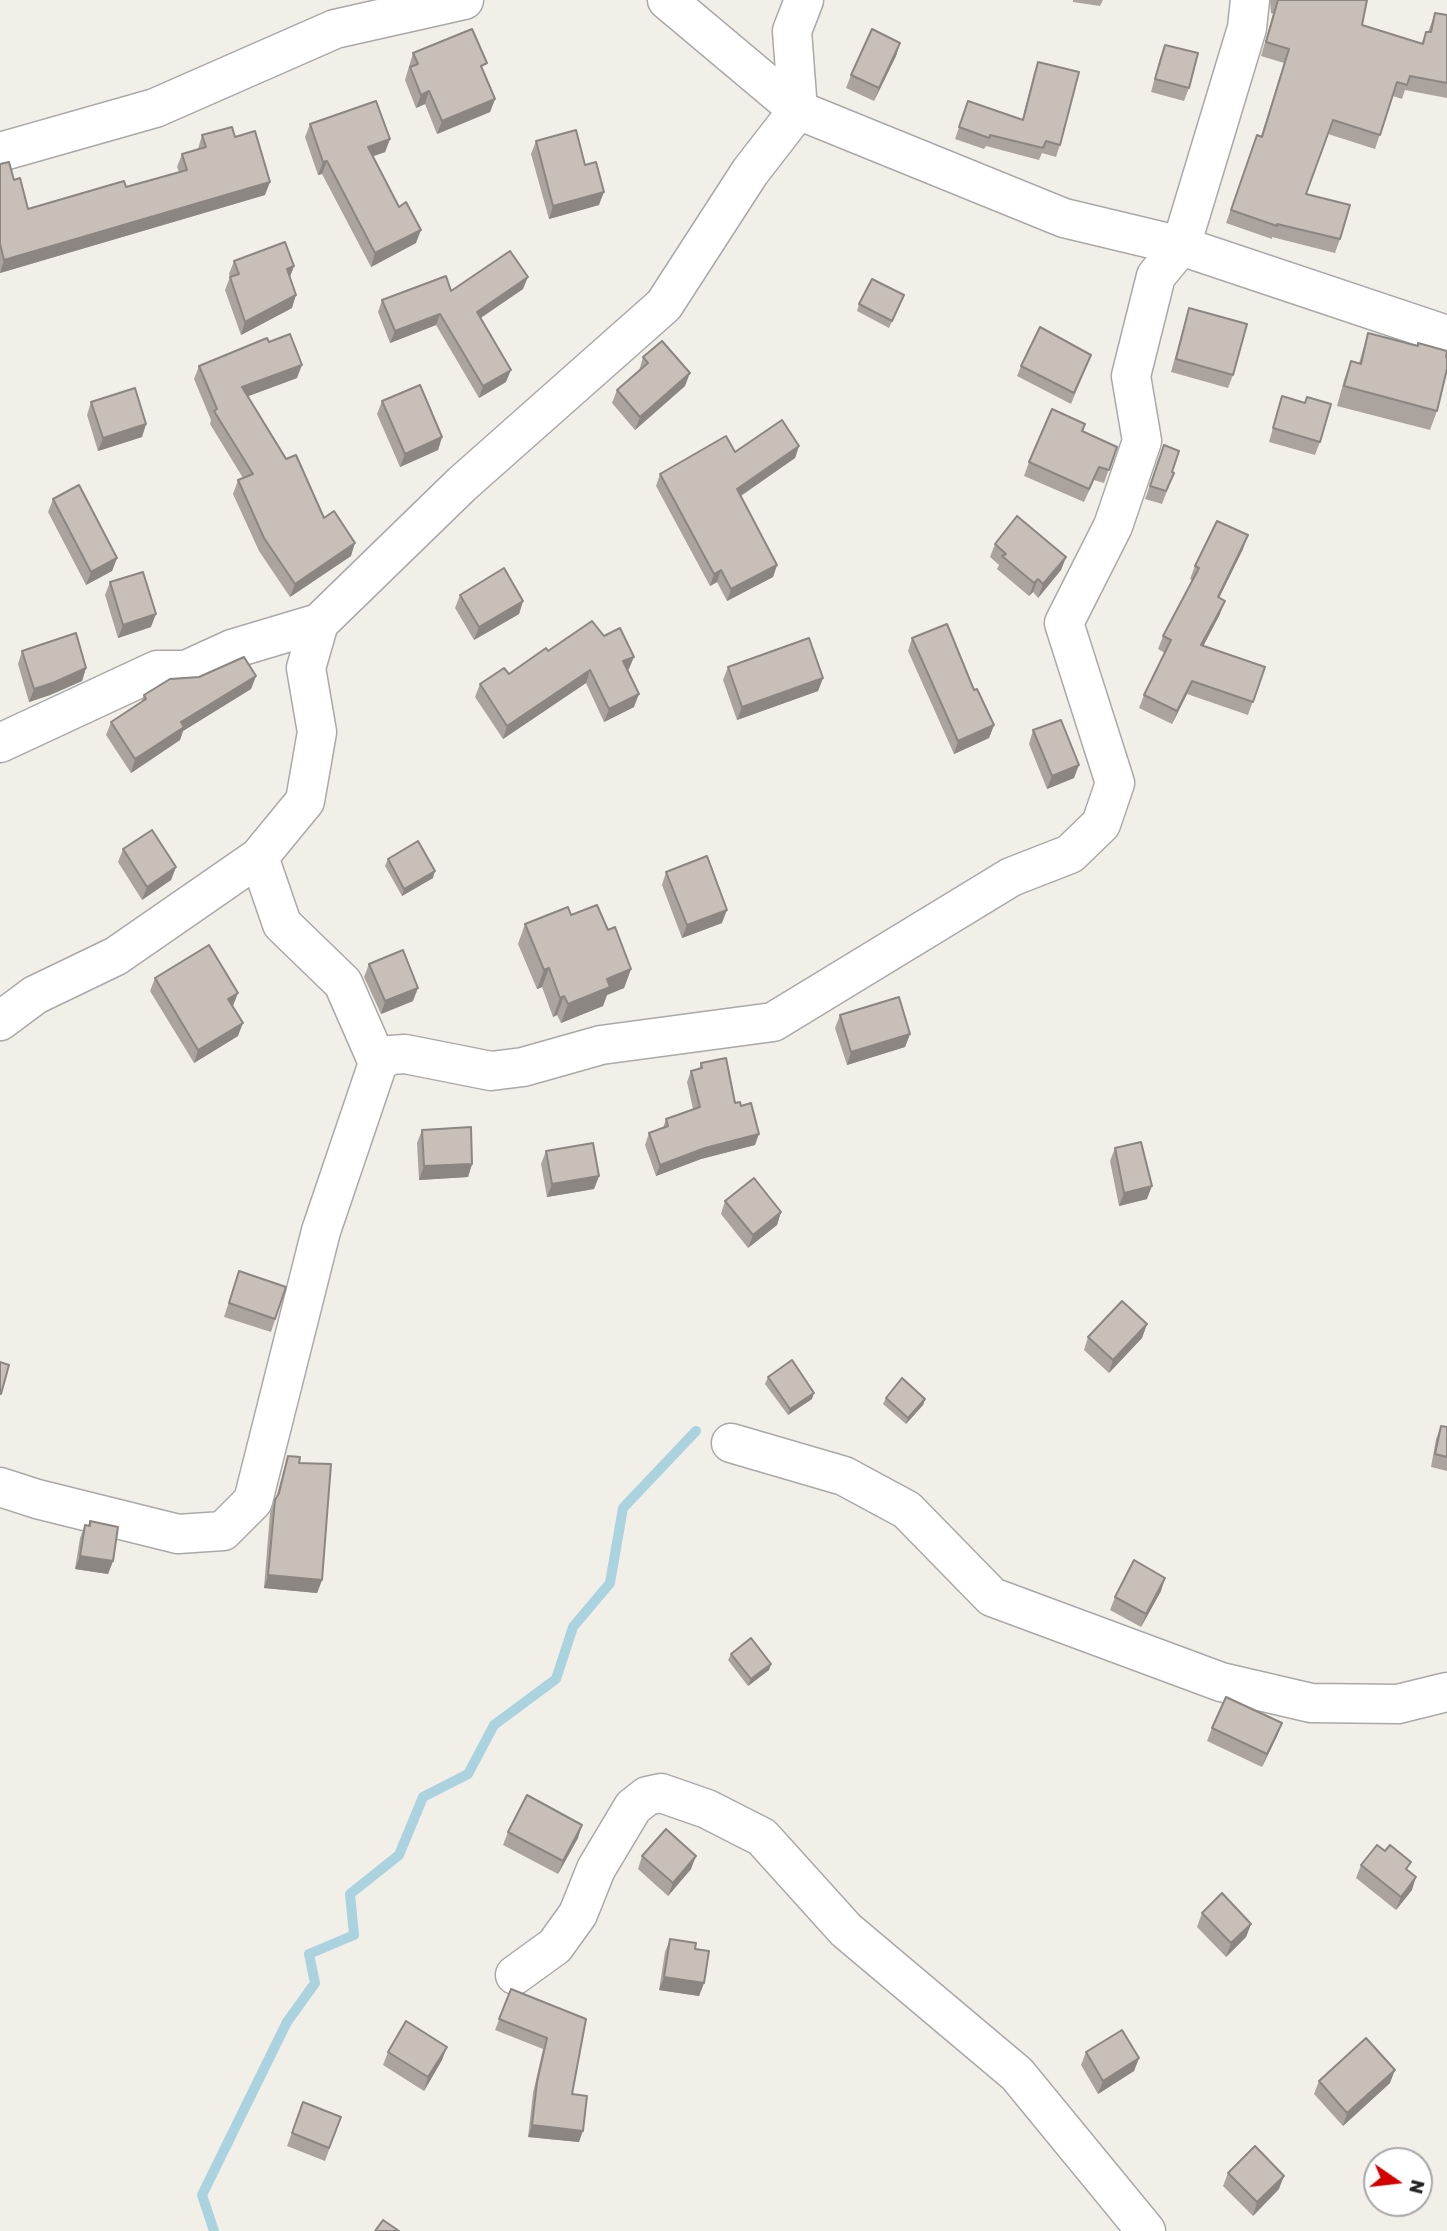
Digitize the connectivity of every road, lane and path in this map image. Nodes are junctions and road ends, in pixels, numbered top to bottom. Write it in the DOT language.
graph roads {
  1 [pos="464,0"];
  2 [pos="667,0"];
  3 [pos="804,0"];
  4 [pos="1250,0"];
  5 [pos="798,110"];
  6 [pos="0,152"];
  7 [pos="1181,246"];
  8 [pos="1447,335"];
  9 [pos="319,623"];
  10 [pos="0,743"];
  11 [pos="259,857"];
  12 [pos="0,1021"];
  13 [pos="377,1063"];
  14 [pos="731,1443"];
  15 [pos="0,1487"];
  16 [pos="1447,1692"];
  17 [pos="514,1975"];
  18 [pos="1146,2231"];
  1 -- 6 [label="street"];
  2 -- 5 [label="street"];
  3 -- 5 [label="street"];
  4 -- 7 [label="street"];
  5 -- 7 [label="street"];
  5 -- 9 [label="street"];
  7 -- 8 [label="street"];
  7 -- 13 [label="street"];
  9 -- 10 [label="street"];
  9 -- 11 [label="street"];
  11 -- 12 [label="street"];
  11 -- 13 [label="street"];
  13 -- 15 [label="street"];
  14 -- 16 [label="street"];
  17 -- 18 [label="street"];
}
